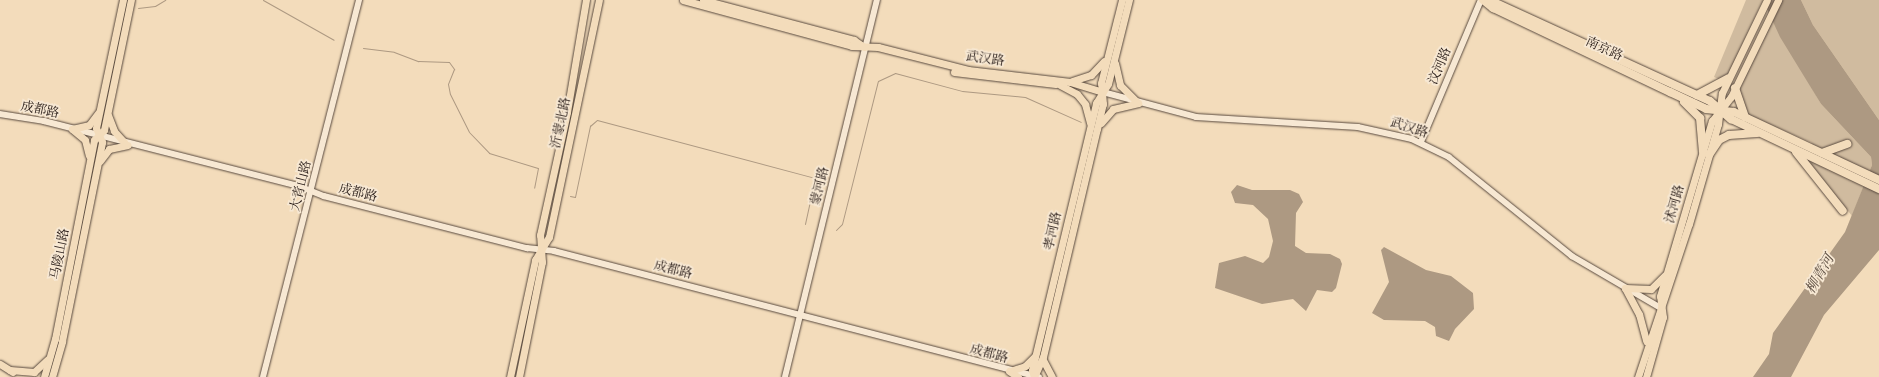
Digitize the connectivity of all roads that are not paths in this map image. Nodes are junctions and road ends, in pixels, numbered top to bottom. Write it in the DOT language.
graph roads {
  1 [pos="123,0"];
  2 [pos="131,0"];
  3 [pos="359,0"];
  4 [pos="586,0"];
  5 [pos="600,0"];
  6 [pos="606,0"];
  7 [pos="683,0"];
  8 [pos="703,0"];
  9 [pos="877,0"];
  10 [pos="1122,0"];
  11 [pos="1129,0"];
  12 [pos="1482,0"];
  13 [pos="1489,0"];
  14 [pos="1767,0"];
  15 [pos="1778,0"];
  16 [pos="594,24"];
  17 [pos="865,48"];
  18 [pos="1111,58"];
  19 [pos="1729,78"];
  20 [pos="1070,82"];
  21 [pos="1060,84"];
  22 [pos="1736,88"];
  23 [pos="1103,92"];
  24 [pos="1670,92"];
  25 [pos="1697,96"];
  26 [pos="1138,103"];
  27 [pos="1719,109"];
  28 [pos="100,110"];
  29 [pos="0,114"];
  30 [pos="107,114"];
  31 [pos="1745,117"];
  32 [pos="1094,128"];
  33 [pos="72,129"];
  34 [pos="1761,134"];
  35 [pos="98,136"];
  36 [pos="1421,142"];
  37 [pos="126,143"];
  38 [pos="1847,144"];
  39 [pos="1791,148"];
  40 [pos="1822,153"];
  41 [pos="1706,154"];
  42 [pos="97,164"];
  43 [pos="89,165"];
  44 [pos="1834,168"];
  45 [pos="1846,169"];
  46 [pos="1819,180"];
  47 [pos="1879,180"];
  48 [pos="1879,189"];
  49 [pos="311,191"];
  50 [pos="1843,211"];
  51 [pos="540,248"];
  52 [pos="1668,271"];
  53 [pos="1625,288"];
  54 [pos="1661,308"];
  55 [pos="800,315"];
  56 [pos="1646,346"];
  57 [pos="51,353"];
  58 [pos="1040,356"];
  59 [pos="58,358"];
  60 [pos="0,364"];
  61 [pos="0,369"];
  62 [pos="1011,370"];
  63 [pos="11,374"];
  64 [pos="22,377"];
  65 [pos="44,377"];
  66 [pos="52,377"];
  67 [pos="59,377"];
  68 [pos="263,377"];
  69 [pos="510,377"];
  70 [pos="519,377"];
  71 [pos="785,377"];
  72 [pos="1018,377"];
  73 [pos="1034,377"];
  74 [pos="1039,377"];
  75 [pos="1052,377"];
  76 [pos="1638,377"];
  77 [pos="1646,377"];
  1 -- 28 [label="main road, 马陵山路"];
  2 -- 30 [label="main road, 马陵山路"];
  3 -- 49 [label="street, 大青山路"];
  4 -- 51 [label="main road, 沂蒙北路"];
  5 -- 16 [label="main road, 沂蒙北路"];
  6 -- 16 [label="main road"];
  7 -- 17 [label="main road, 武汉路"];
  8 -- 17 [label="main road, 武汉路"];
  9 -- 17 [label="street, 蒙河路"];
  10 -- 18 [label="main road, 孝河路"];
  11 -- 18 [label="main road, 孝河路"];
  12 -- 24 [label="highway, 南京路"];
  12 -- 36 [label="street, 汶河路"];
  13 -- 25 [label="highway, 南京路"];
  14 -- 19 [label="main road, 沭河路"];
  15 -- 22 [label="main road, 沭河路"];
  16 -- 51 [label="main road, 沂蒙北路"];
  17 -- 20 [label="main road, 武汉路"];
  17 -- 21 [label="main road, 武汉路"];
  17 -- 55 [label="street, 蒙河路"];
  18 -- 20 [label="main road"];
  18 -- 23 [label="main road, 孝河路"];
  18 -- 26 [label="main road"];
  19 -- 25 [label="highway"];
  19 -- 27 [label="main road, 沭河路"];
  20 -- 23 [label="main road, 武汉路"];
  21 -- 23 [label="main road, 武汉路"];
  21 -- 32 [label="main road"];
  22 -- 27 [label="main road, 沭河路"];
  22 -- 31 [label="highway"];
  23 -- 26 [label="street, 武汉路"];
  23 -- 32 [label="main road, 孝河路"];
  24 -- 27 [label="highway, 南京路"];
  24 -- 41 [label="highway"];
  25 -- 27 [label="highway, 南京路"];
  26 -- 32 [label="main road"];
  26 -- 36 [label="street, 武汉路"];
  27 -- 31 [label="highway, 南京路"];
  27 -- 34 [label="highway, 南京路"];
  27 -- 41 [label="main road, 沭河路"];
  28 -- 33 [label="main road"];
  28 -- 35 [label="main road, 马陵山路"];
  29 -- 33 [label="street, 成都路"];
  30 -- 35 [label="main road, 马陵山路"];
  30 -- 37 [label="main road"];
  31 -- 40 [label="highway, 南京路"];
  32 -- 58 [label="main road, 孝河路"];
  33 -- 35 [label="street, 成都路"];
  33 -- 43 [label="main road"];
  34 -- 39 [label="highway, 南京路"];
  34 -- 41 [label="highway"];
  35 -- 37 [label="street, 成都路"];
  35 -- 42 [label="main road, 马陵山路"];
  35 -- 43 [label="main road, 马陵山路"];
  36 -- 53 [label="street, 武汉路"];
  37 -- 42 [label="main road"];
  37 -- 49 [label="street, 成都路"];
  38 -- 40 [label="highway"];
  39 -- 44 [label="highway, 南京路"];
  39 -- 46 [label="highway"];
  40 -- 45 [label="highway, 南京路"];
  41 -- 52 [label="main road, 沭河路"];
  41 -- 54 [label="main road, 沭河路"];
  42 -- 59 [label="main road, 马陵山路"];
  43 -- 57 [label="main road, 马陵山路"];
  44 -- 45 [label="highway, 南京路"];
  44 -- 46 [label="highway"];
  45 -- 47 [label="highway"];
  45 -- 48 [label="highway"];
  46 -- 50 [label="highway"];
  49 -- 51 [label="street, 成都路"];
  49 -- 68 [label="street, 大青山路"];
  51 -- 55 [label="street, 成都路"];
  51 -- 69 [label="main road, 沂蒙北路"];
  51 -- 70 [label="main road, 沂蒙北路"];
  52 -- 53 [label="main road"];
  52 -- 54 [label="main road, 沭河路"];
  53 -- 54 [label="street, 武汉路"];
  53 -- 56 [label="main road"];
  54 -- 56 [label="main road, 沭河路"];
  54 -- 77 [label="main road, 沭河路"];
  55 -- 62 [label="street, 成都路"];
  55 -- 71 [label="street, 蒙河路"];
  56 -- 76 [label="main road, 沭河路"];
  57 -- 63 [label="main road"];
  57 -- 65 [label="main road, 马陵山路"];
  58 -- 62 [label="main road"];
  58 -- 73 [label="main road, 孝河路"];
  58 -- 75 [label="main road"];
  59 -- 66 [label="main road, 马陵山路"];
  59 -- 67 [label="main road"];
  60 -- 63 [label="main road"];
  61 -- 63 [label="main road"];
  62 -- 72 [label="main road"];
  62 -- 73 [label="street, 成都路"];
  63 -- 64 [label="main road"];
  73 -- 74 [label="street, 成都路"];
}
